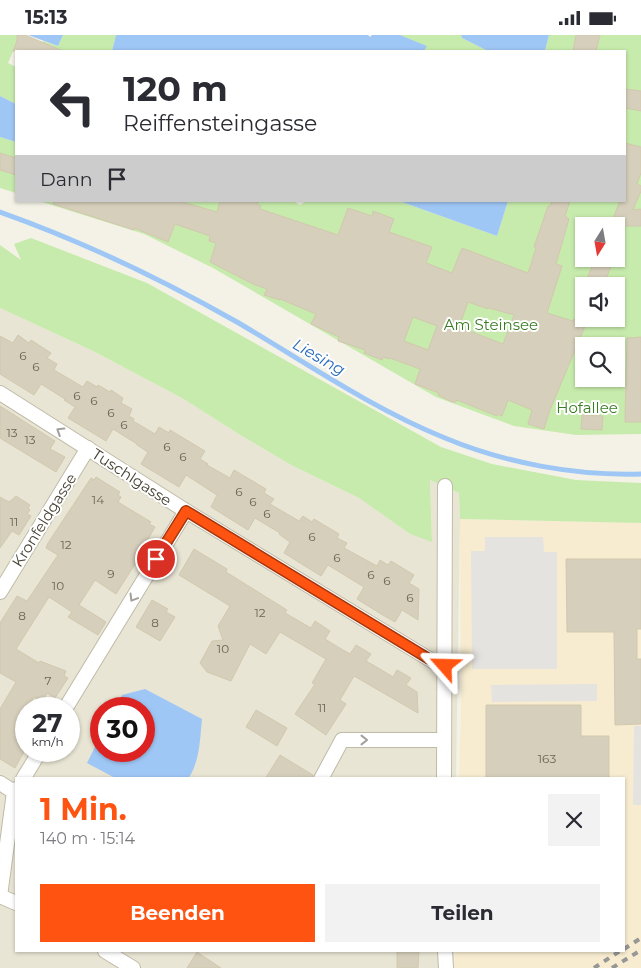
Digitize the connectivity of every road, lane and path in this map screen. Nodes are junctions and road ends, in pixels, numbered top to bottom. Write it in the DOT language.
graph roads {
  1 [pos="0,393"];
  2 [pos="88,448"];
  3 [pos="445,486"];
  4 [pos="186,511"];
  5 [pos="0,592"];
  6 [pos="445,666"];
  7 [pos="73,697"];
  8 [pos="444,740"];
  9 [pos="33,762"];
  10 [pos="24,777"];
  11 [pos="322,777"];
  12 [pos="444,777"];
  13 [pos="0,783"];
  14 [pos="15,791"];
  15 [pos="0,896"];
  16 [pos="15,903"];
  17 [pos="446,952"];
  18 [pos="115,954"];
  19 [pos="133,968"];
  20 [pos="446,968"];
  2 -- 1 [label="street, Tuschlgasse, one-way"];
  2 -- 4 [label="street, Tuschlgasse"];
  2 -- 5 [label="street, Kronfeldgasse"];
  3 -- 6 [label="street"];
  4 -- 6 [label="street, Tuschlgasse"];
  4 -- 7 [label="street, one-way"];
  6 -- 8 [label="street"];
  11 -- 8 [label="street, one-way"];
  8 -- 12 [label="street"];
  9 -- 10 [label="street"];
  13 -- 14 [label="street"];
  14 -- 15 [label="street"];
  15 -- 16 [label="street"];
  17 -- 20 [label="street"];
  18 -- 19 [label="street"];
}
